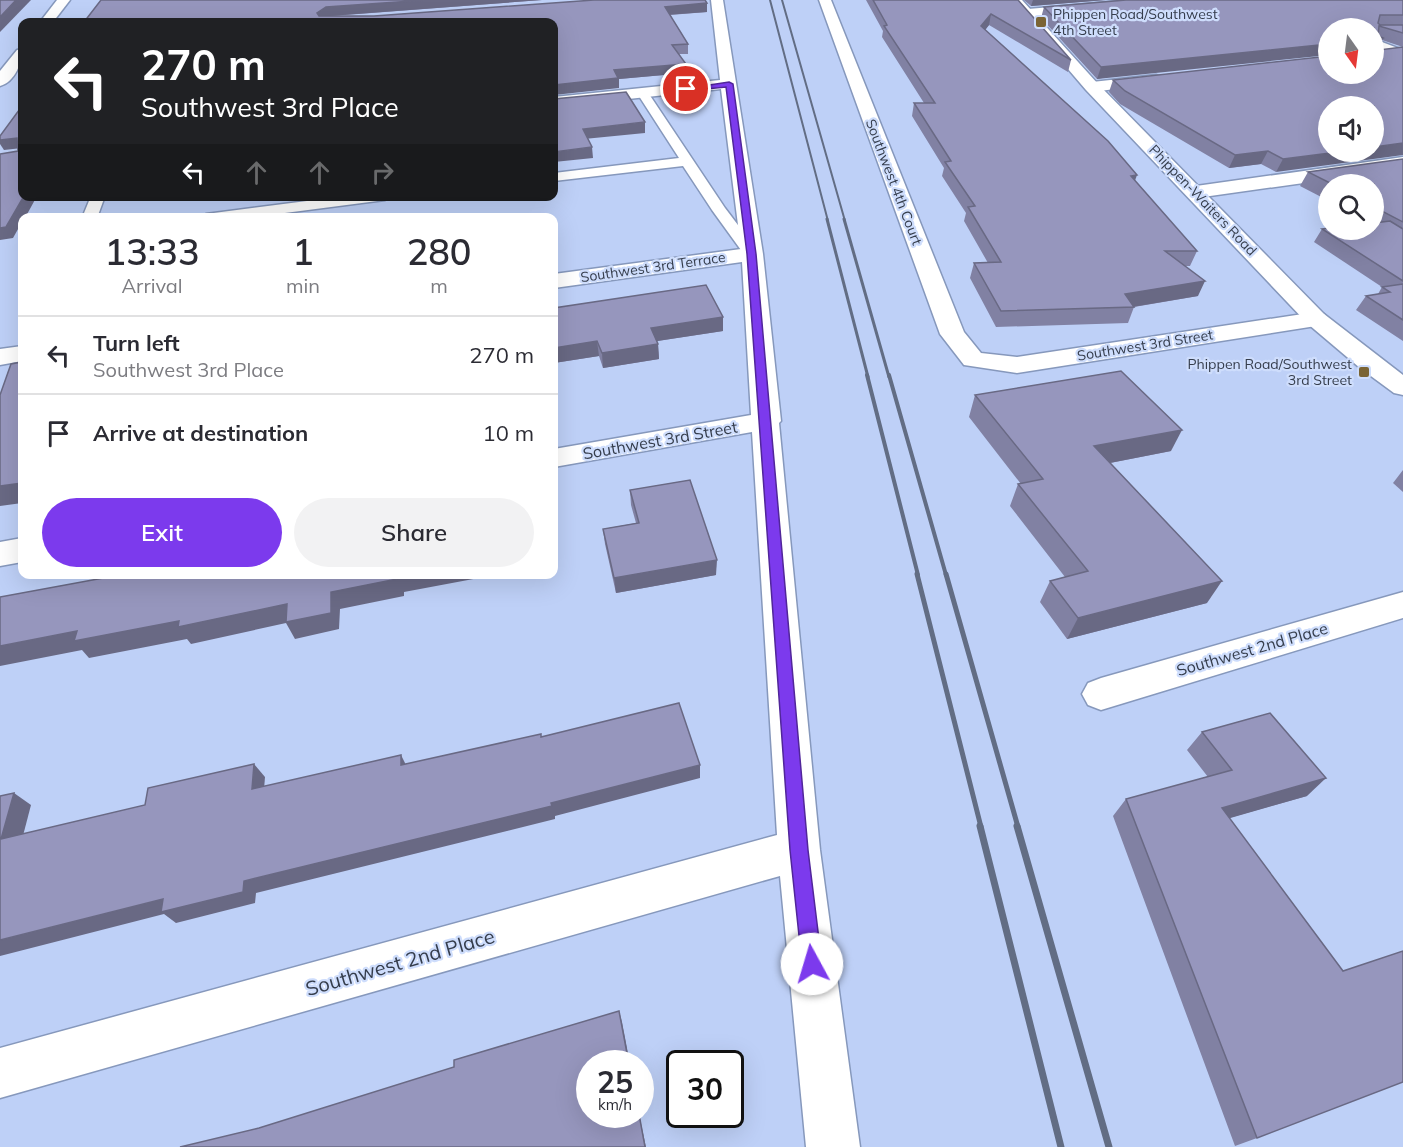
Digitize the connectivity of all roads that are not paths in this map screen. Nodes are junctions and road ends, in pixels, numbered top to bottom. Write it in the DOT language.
graph roads {
  1 [pos="64,0"];
  2 [pos="717,0"];
  3 [pos="825,0"];
  4 [pos="1176,0"];
  5 [pos="1022,7"];
  6 [pos="49,18"];
  7 [pos="1384,46"];
  8 [pos="18,50"];
  9 [pos="1402,53"];
  10 [pos="1384,55"];
  11 [pos="1175,78"];
  12 [pos="0,81"];
  13 [pos="729,84"];
  14 [pos="1092,87"];
  15 [pos="643,93"];
  16 [pos="558,102"];
  17 [pos="688,161"];
  18 [pos="1403,164"];
  19 [pos="558,177"];
  20 [pos="1196,192"];
  21 [pos="344,201"];
  22 [pos="247,213"];
  23 [pos="752,254"];
  24 [pos="558,280"];
  25 [pos="1316,319"];
  26 [pos="0,357"];
  27 [pos="973,360"];
  28 [pos="18,364"];
  29 [pos="1403,387"];
  30 [pos="767,421"];
  31 [pos="558,457"];
  32 [pos="18,551"];
  33 [pos="0,554"];
  34 [pos="1403,605"];
  35 [pos="1101,694"];
  36 [pos="799,850"];
  37 [pos="0,1073"];
  38 [pos="833,1147"];
  1 -- 6 [label="street"];
  2 -- 13 [label="street"];
  3 -- 27 [label="street, Southwest 4th Court"];
  4 -- 5 [label="street"];
  5 -- 14 [label="street, Phippen-Waiters Road"];
  7 -- 9 [label="lane"];
  8 -- 12 [label="street"];
  9 -- 10 [label="street"];
  11 -- 14 [label="street"];
  13 -- 15 [label="street"];
  13 -- 23 [label="street"];
  14 -- 20 [label="street, Phippen-Waiters Road"];
  15 -- 16 [label="street"];
  15 -- 17 [label="lane"];
  17 -- 19 [label="lane"];
  17 -- 23 [label="lane"];
  18 -- 20 [label="street"];
  20 -- 25 [label="street, Phippen-Waiters Road"];
  21 -- 22 [label="lane"];
  23 -- 24 [label="street, Southwest 3rd Terrace"];
  23 -- 30 [label="street"];
  25 -- 27 [label="street, Southwest 3rd Street"];
  25 -- 29 [label="street, Phippen-Waiters Road"];
  26 -- 28 [label="street"];
  30 -- 31 [label="street, Southwest 3rd Street"];
  30 -- 36 [label="street"];
  32 -- 33 [label="street"];
  34 -- 35 [label="street, Southwest 2nd Place"];
  36 -- 37 [label="street, Southwest 2nd Place"];
  36 -- 38 [label="street"];
}
